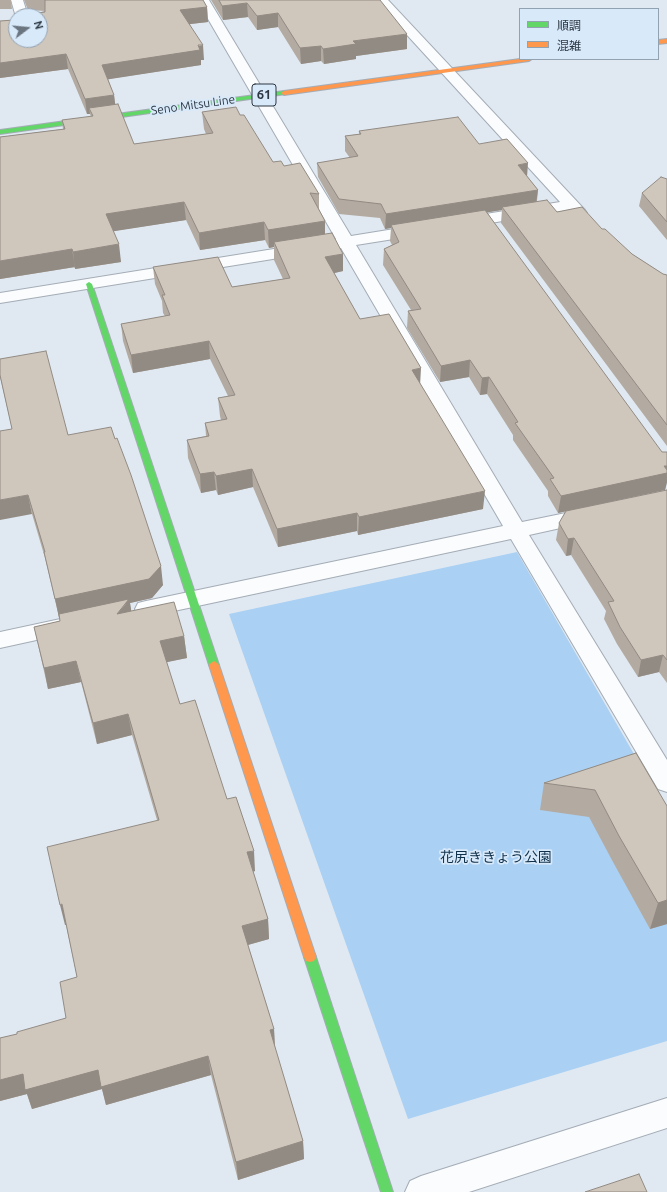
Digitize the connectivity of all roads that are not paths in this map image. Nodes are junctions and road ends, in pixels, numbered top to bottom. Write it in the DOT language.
graph roads {
  1 [pos="203,0"];
  2 [pos="380,0"];
  3 [pos="519,59"];
  4 [pos="422,62"];
  5 [pos="443,63"];
  6 [pos="255,88"];
  7 [pos="0,132"];
  8 [pos="570,205"];
  9 [pos="592,225"];
  10 [pos="345,242"];
  11 [pos="89,284"];
  12 [pos="0,298"];
  13 [pos="606,511"];
  14 [pos="516,530"];
  15 [pos="192,598"];
  16 [pos="123,614"];
  17 [pos="85,622"];
  18 [pos="0,640"];
  19 [pos="667,782"];
  20 [pos="667,1113"];
  21 [pos="479,1183"];
  22 [pos="387,1192"];
  23 [pos="421,1192"];
  1 -- 6 [label="street"];
  2 -- 5 [label="street"];
  3 -- 5 [label="street, Seno Mitsu Line / 61"];
  4 -- 5 [label="street, Seno Mitsu Line / 61"];
  5 -- 6 [label="street, Seno Mitsu Line / 61"];
  5 -- 8 [label="street"];
  6 -- 7 [label="street, Seno Mitsu Line / 61"];
  6 -- 10 [label="street"];
  8 -- 9 [label="street"];
  8 -- 10 [label="street"];
  10 -- 11 [label="street"];
  10 -- 14 [label="street"];
  11 -- 12 [label="street"];
  11 -- 15 [label="street"];
  13 -- 14 [label="street"];
  14 -- 15 [label="street"];
  14 -- 19 [label="street"];
  15 -- 16 [label="street"];
  15 -- 22 [label="street"];
  17 -- 18 [label="street"];
  20 -- 21 [label="street"];
  21 -- 23 [label="street"];
}
